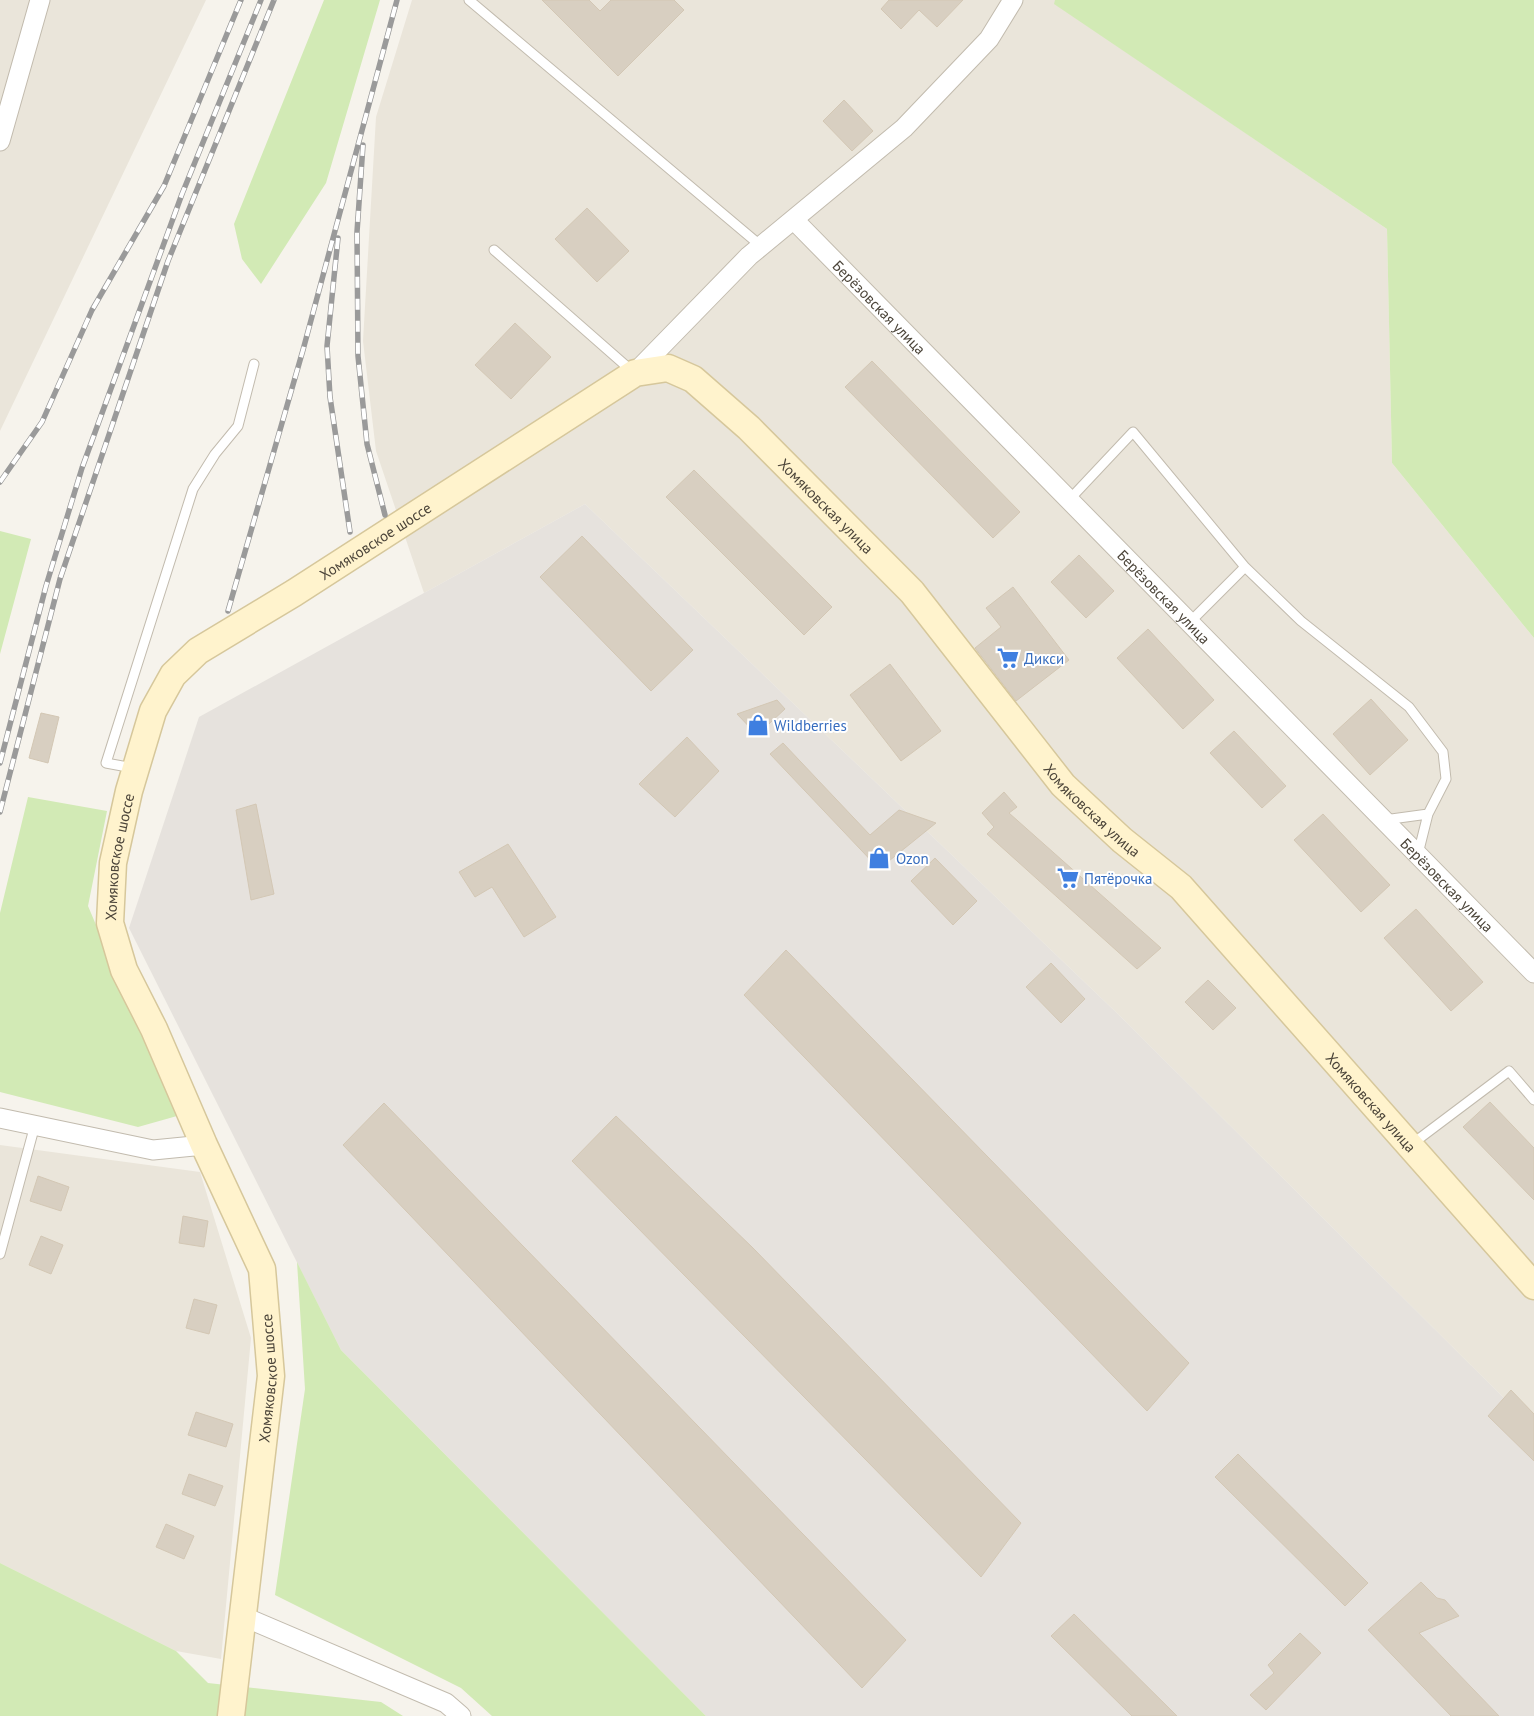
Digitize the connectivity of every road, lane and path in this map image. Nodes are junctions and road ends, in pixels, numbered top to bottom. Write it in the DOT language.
graph roads {
  1 [pos="40,0"];
  2 [pos="469,0"];
  3 [pos="1013,0"];
  4 [pos="0,141"];
  5 [pos="794,220"];
  6 [pos="762,246"];
  7 [pos="494,250"];
  8 [pos="254,364"];
  9 [pos="635,374"];
  10 [pos="1069,500"];
  11 [pos="1245,566"];
  12 [pos="1190,622"];
  13 [pos="136,769"];
  14 [pos="1428,814"];
  15 [pos="1384,820"];
  16 [pos="1418,854"];
  17 [pos="1534,972"];
  18 [pos="1534,1100"];
  19 [pos="0,1118"];
  20 [pos="35,1125"];
  21 [pos="204,1145"];
  22 [pos="1410,1146"];
  23 [pos="0,1254"];
  24 [pos="1534,1286"];
  25 [pos="242,1616"];
  26 [pos="231,1716"];
  27 [pos="461,1716"];
  1 -- 4 [label="street"];
  2 -- 6 [label="lane"];
  3 -- 5 [label="street"];
  5 -- 6 [label="street"];
  5 -- 10 [label="street, Берёзовская улица"];
  6 -- 9 [label="street"];
  7 -- 9 [label="lane"];
  8 -- 13 [label="lane"];
  9 -- 13 [label="street, Хомяковское шоссе"];
  9 -- 22 [label="street, Хомяковская улица"];
  10 -- 11 [label="lane"];
  10 -- 12 [label="street, Берёзовская улица"];
  11 -- 12 [label="lane"];
  11 -- 14 [label="lane"];
  12 -- 15 [label="street, Берёзовская улица"];
  13 -- 21 [label="street, Хомяковское шоссе"];
  14 -- 15 [label="lane"];
  14 -- 16 [label="lane"];
  15 -- 16 [label="street, Берёзовская улица"];
  16 -- 17 [label="street, Берёзовская улица"];
  18 -- 22 [label="lane"];
  19 -- 20 [label="street"];
  20 -- 21 [label="street"];
  20 -- 23 [label="lane"];
  21 -- 25 [label="street, Хомяковское шоссе"];
  22 -- 24 [label="street, Хомяковская улица"];
  25 -- 26 [label="street, Хомяковское шоссе"];
  25 -- 27 [label="street"];
}
